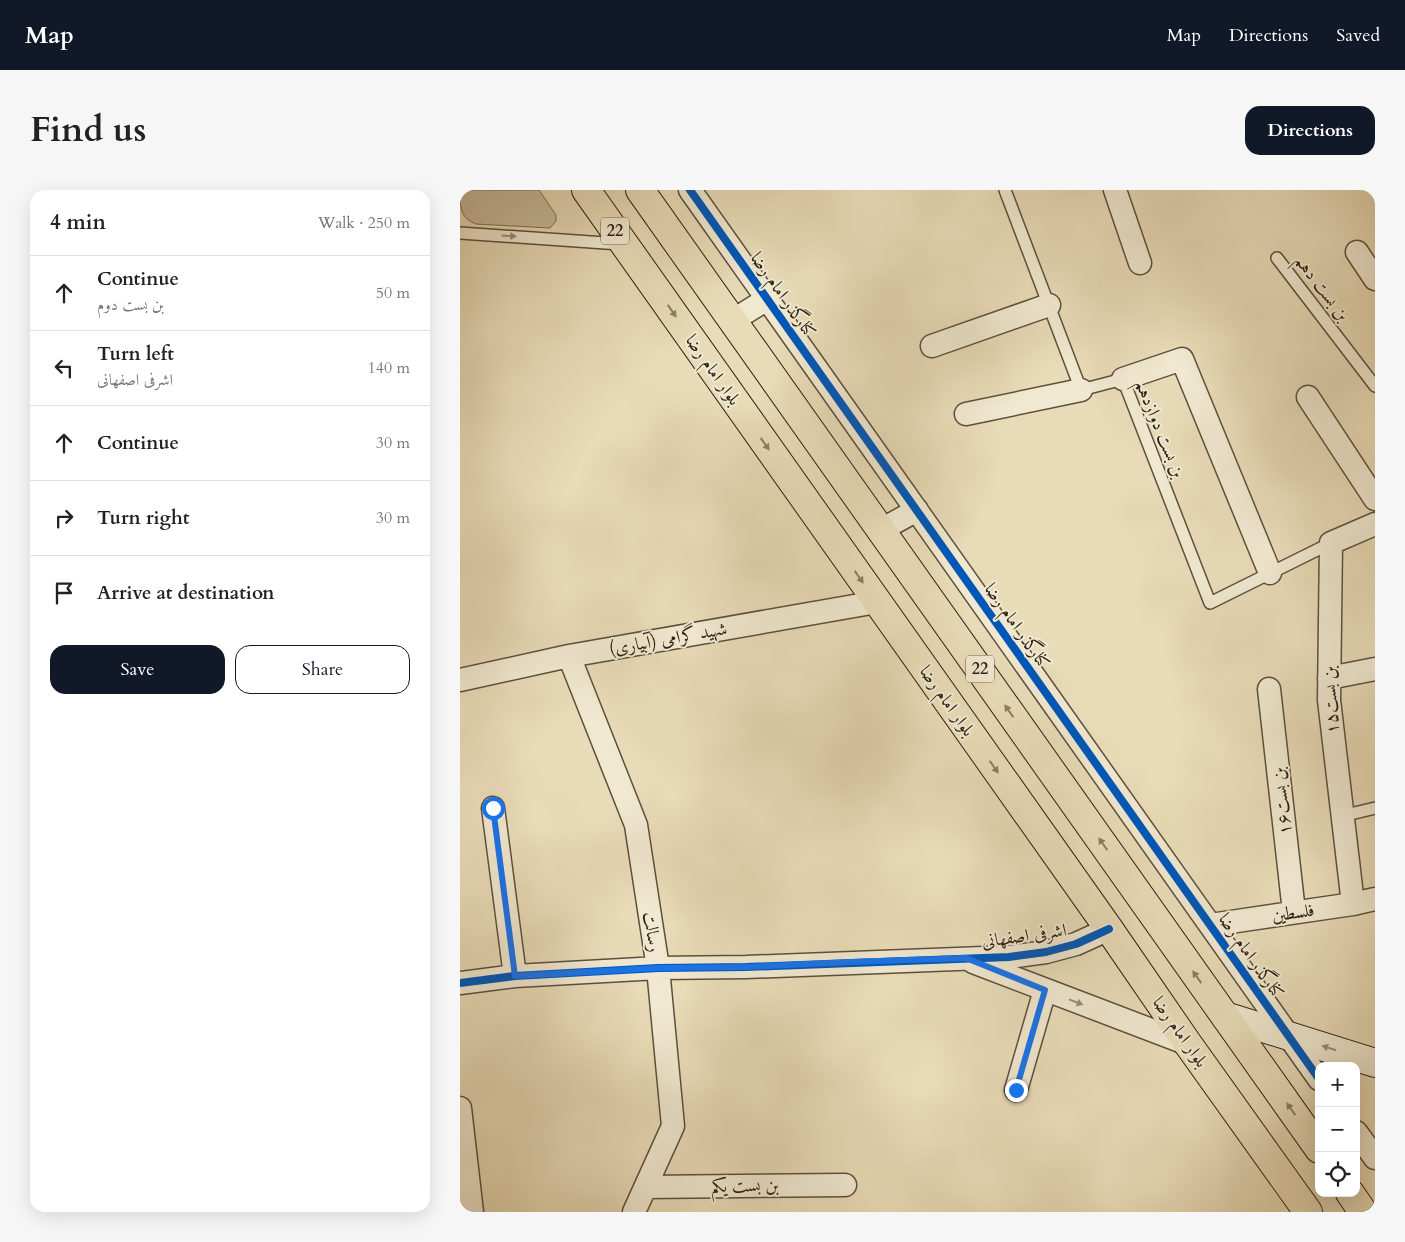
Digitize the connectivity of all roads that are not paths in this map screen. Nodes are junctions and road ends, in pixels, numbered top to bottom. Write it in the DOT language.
graph roads {
  1 [pos="586,190"];
  2 [pos="640,190"];
  3 [pos="690,190"];
  4 [pos="1005,190"];
  5 [pos="1115,190"];
  6 [pos="460,233"];
  7 [pos="624,244"];
  8 [pos="1357,252"];
  9 [pos="1277,258"];
  10 [pos="1140,263"];
  11 [pos="1375,279"];
  12 [pos="767,299"];
  13 [pos="1049,306"];
  14 [pos="732,320"];
  15 [pos="932,346"];
  16 [pos="1123,379"];
  17 [pos="1375,386"];
  18 [pos="1081,390"];
  19 [pos="1308,397"];
  20 [pos="966,414"];
  21 [pos="1375,499"];
  22 [pos="916,510"];
  23 [pos="1375,524"];
  24 [pos="881,530"];
  25 [pos="1331,543"];
  26 [pos="1270,573"];
  27 [pos="877,602"];
  28 [pos="570,656"];
  29 [pos="1375,669"];
  30 [pos="1329,678"];
  31 [pos="460,680"];
  32 [pos="1269,689"];
  33 [pos="493,808"];
  34 [pos="1375,808"];
  35 [pos="1342,816"];
  36 [pos="1375,899"];
  37 [pos="1353,904"];
  38 [pos="1294,912"];
  39 [pos="1210,925"];
  40 [pos="1109,929"];
  41 [pos="966,958"];
  42 [pos="658,968"];
  43 [pos="515,976"];
  44 [pos="460,983"];
  45 [pos="1045,990"];
  46 [pos="1225,1016"];
  47 [pos="1288,1035"];
  48 [pos="1188,1044"];
  49 [pos="1375,1063"];
  50 [pos="1315,1073"];
  51 [pos="1016,1090"];
  52 [pos="460,1108"];
  53 [pos="1360,1137"];
  54 [pos="1315,1143"];
  55 [pos="1375,1158"];
  56 [pos="845,1185"];
  57 [pos="646,1187"];
  58 [pos="1353,1197"];
  59 [pos="467,1202"];
  60 [pos="634,1212"];
  61 [pos="1308,1212"];
  62 [pos="1363,1212"];
  1 -- 7 [label="highway, بلوار امام رضا / 22"];
  2 -- 14 [label="highway, 22"];
  3 -- 12 [label="street, کنارگذر امام رضا"];
  4 -- 13 [label="lane"];
  5 -- 10 [label="street"];
  6 -- 7 [label="lane, one-way"];
  7 -- 27 [label="highway, بلوار امام رضا / 22, one-way"];
  8 -- 11 [label="street"];
  9 -- 17 [label="lane, بن بست دهم"];
  12 -- 14 [label="street"];
  12 -- 22 [label="street, کنارگذر امام رضا"];
  13 -- 15 [label="street"];
  13 -- 18 [label="lane"];
  14 -- 24 [label="highway, 22"];
  16 -- 18 [label="lane, بن بست دوازدهم"];
  16 -- 26 [label="street"];
  16 -- 26 [label="lane, بن بست دوازدهم"];
  18 -- 20 [label="street"];
  19 -- 21 [label="street"];
  22 -- 24 [label="street"];
  22 -- 39 [label="street, کنارگذر امام رضا"];
  23 -- 25 [label="street"];
  46 -- 24 [label="highway, 22, one-way"];
  25 -- 26 [label="lane, بن بست دوازدهم"];
  25 -- 30 [label="street, بن بست۱۵"];
  27 -- 28 [label="street, شهید گرامی (آبیاری)"];
  27 -- 40 [label="highway, بلوار امام رضا / 22, one-way"];
  28 -- 31 [label="street, شهید گرامی (آبیاری)"];
  28 -- 42 [label="street, رسالت"];
  29 -- 30 [label="street"];
  30 -- 35 [label="street, بن بست۱۵"];
  32 -- 38 [label="street, بن بست۱۶"];
  33 -- 43 [label="street"];
  34 -- 35 [label="lane"];
  35 -- 37 [label="street, بن بست۱۵"];
  36 -- 37 [label="street, فلسطین"];
  37 -- 38 [label="street, فلسطین"];
  38 -- 39 [label="street, فلسطین"];
  39 -- 47 [label="street, کنارگذر امام رضا"];
  40 -- 41 [label="street, اشرفی اصفهانی"];
  40 -- 48 [label="highway, بلوار امام رضا / 22"];
  41 -- 42 [label="street, اشرفی اصفهانی"];
  41 -- 45 [label="street"];
  42 -- 43 [label="street, اشرفی اصفهانی"];
  42 -- 57 [label="street, رسالت"];
  43 -- 44 [label="street, اشرفی اصفهانی"];
  45 -- 48 [label="street, one-way"];
  45 -- 51 [label="street"];
  46 -- 47 [label="main road"];
  54 -- 46 [label="highway, 22, one-way"];
  49 -- 47 [label="main road, one-way"];
  47 -- 50 [label="street, کنارگذر امام رضا"];
  48 -- 61 [label="highway, بلوار امام رضا / 22"];
  52 -- 59 [label="street"];
  53 -- 55 [label="street"];
  56 -- 57 [label="street, بن بست یکم"];
  57 -- 60 [label="street, رسالت"];
  58 -- 62 [label="highway"];
}
